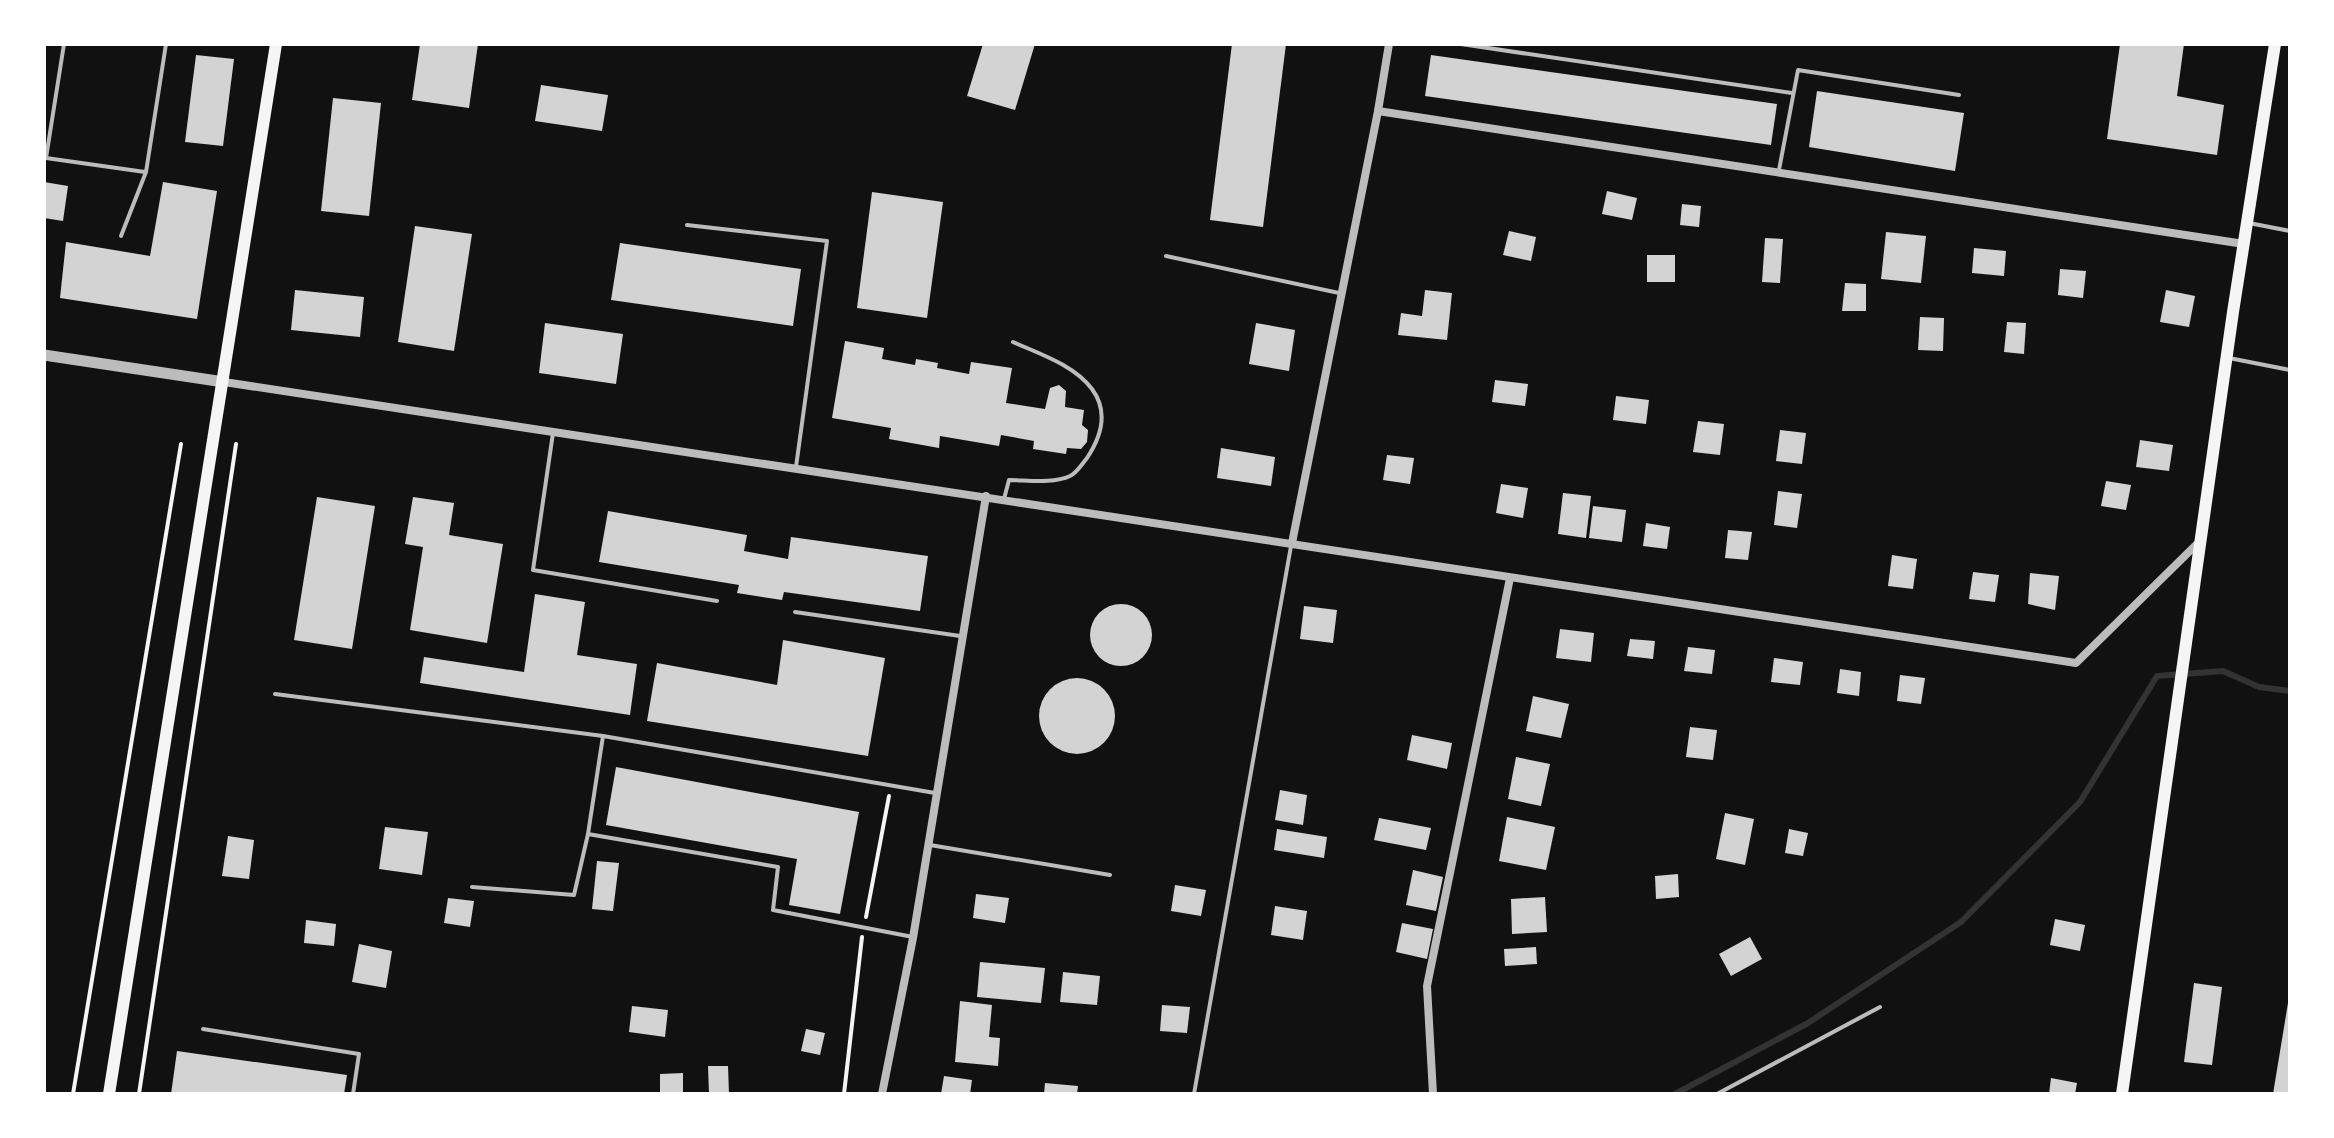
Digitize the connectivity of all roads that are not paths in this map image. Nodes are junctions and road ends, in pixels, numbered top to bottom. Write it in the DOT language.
graph roads {
  1 [pos="64,44"];
  2 [pos="166,44"];
  3 [pos="276,44"];
  4 [pos="1389,44"];
  5 [pos="1461,44"];
  6 [pos="2275,44"];
  7 [pos="1792,93"];
  8 [pos="1959,95"];
  9 [pos="1378,111"];
  10 [pos="45,158"];
  11 [pos="146,172"];
  12 [pos="1779,173"];
  13 [pos="2247,222"];
  14 [pos="687,225"];
  15 [pos="2290,231"];
  16 [pos="121,236"];
  17 [pos="2244,244"];
  18 [pos="1166,256"];
  19 [pos="1342,294"];
  20 [pos="1013,342"];
  21 [pos="44,355"];
  22 [pos="2227,358"];
  23 [pos="2290,370"];
  24 [pos="224,382"];
  25 [pos="553,432"];
  26 [pos="796,470"];
  27 [pos="986,496"];
  28 [pos="1004,499"];
  29 [pos="2201,539"];
  30 [pos="1292,543"];
  31 [pos="1510,578"];
  32 [pos="717,601"];
  33 [pos="795,612"];
  34 [pos="963,637"];
  35 [pos="275,694"];
  36 [pos="603,736"];
  37 [pos="937,793"];
  38 [pos="588,834"];
  39 [pos="928,845"];
  40 [pos="1110,875"];
  41 [pos="472,887"];
  42 [pos="913,938"];
  43 [pos="1880,1007"];
  44 [pos="203,1029"];
  45 [pos="109,1094"];
  46 [pos="353,1094"];
  47 [pos="882,1094"];
  48 [pos="1194,1094"];
  49 [pos="1433,1094"];
  50 [pos="1717,1094"];
  51 [pos="2122,1094"];
  1 -- 10 [label="lane"];
  2 -- 11 [label="lane"];
  3 -- 24 [label="main road"];
  4 -- 9 [label="street"];
  5 -- 7 [label="lane"];
  6 -- 13 [label="main road"];
  7 -- 8 [label="lane"];
  7 -- 12 [label="lane"];
  9 -- 12 [label="street"];
  9 -- 19 [label="street"];
  10 -- 11 [label="lane"];
  11 -- 16 [label="lane"];
  12 -- 17 [label="street"];
  13 -- 15 [label="lane"];
  13 -- 17 [label="main road"];
  14 -- 26 [label="lane"];
  17 -- 22 [label="main road"];
  18 -- 19 [label="lane"];
  19 -- 30 [label="street"];
  20 -- 28 [label="lane"];
  21 -- 24 [label="street"];
  22 -- 23 [label="lane"];
  22 -- 29 [label="main road"];
  24 -- 25 [label="street"];
  24 -- 45 [label="main road"];
  25 -- 26 [label="street"];
  25 -- 32 [label="lane"];
  26 -- 27 [label="street"];
  27 -- 28 [label="street"];
  27 -- 34 [label="street"];
  28 -- 30 [label="street"];
  29 -- 31 [label="street"];
  29 -- 51 [label="main road"];
  30 -- 31 [label="street"];
  30 -- 48 [label="lane"];
  31 -- 49 [label="street"];
  33 -- 34 [label="lane"];
  34 -- 37 [label="street"];
  35 -- 36 [label="lane"];
  36 -- 37 [label="lane"];
  36 -- 38 [label="lane"];
  37 -- 39 [label="street"];
  38 -- 41 [label="lane"];
  38 -- 42 [label="lane"];
  39 -- 40 [label="lane"];
  39 -- 42 [label="street"];
  42 -- 47 [label="street"];
  43 -- 50 [label="lane"];
  44 -- 46 [label="lane"];
}
